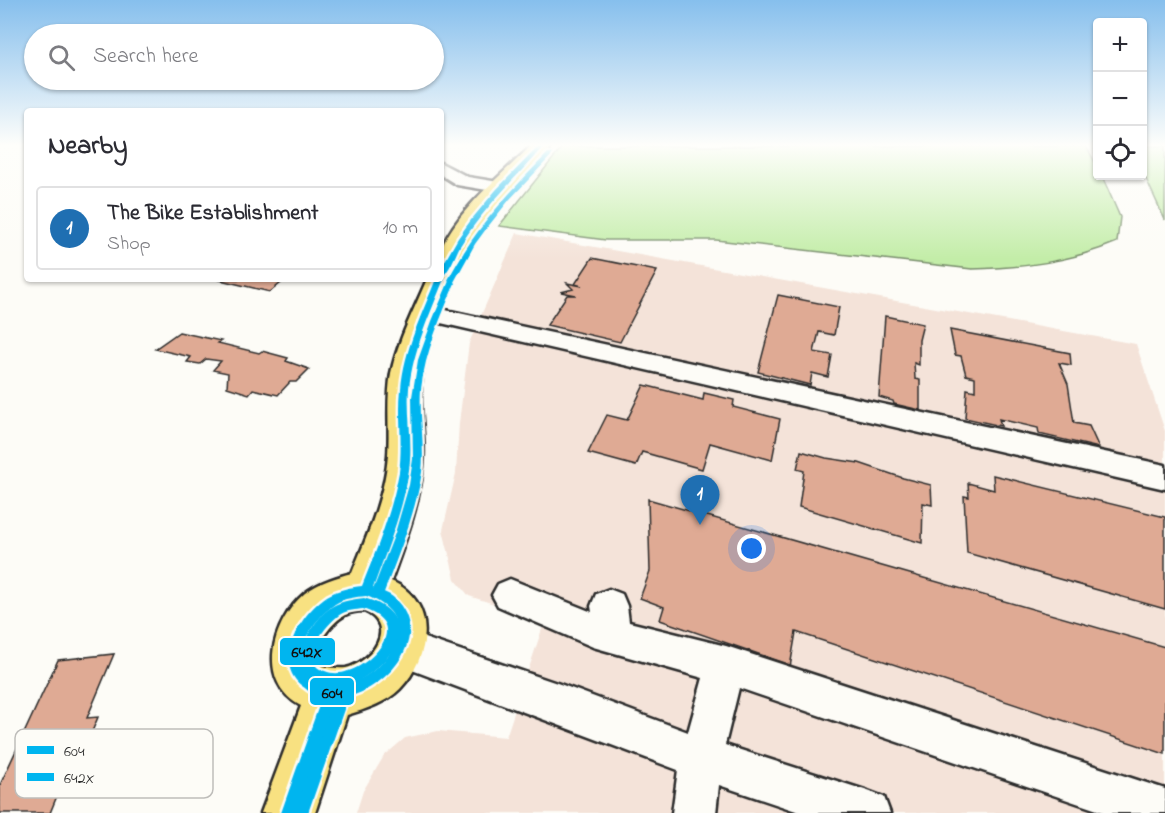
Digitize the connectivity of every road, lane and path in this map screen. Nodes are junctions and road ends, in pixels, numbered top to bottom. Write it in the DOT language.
graph roads {
  1 [pos="481,184"];
  2 [pos="502,184"];
  3 [pos="499,187"];
  4 [pos="444,269"];
  5 [pos="438,282"];
  6 [pos="427,313"];
  7 [pos="1165,477"];
  8 [pos="366,591"];
  9 [pos="510,595"];
  10 [pos="401,648"];
  11 [pos="726,664"];
  12 [pos="330,694"];
  13 [pos="701,758"];
  14 [pos="1165,812"];
  15 [pos="288,813"];
  16 [pos="694,813"];
  17 [pos="868,813"];
  1 -- 3 [label="lane"];
  2 -- 3 [label="main road"];
  3 -- 4 [label="main road"];
  5 -- 6 [label="main road"];
  6 -- 7 [label="lane"];
  6 -- 8 [label="main road"];
  8 -- 10 [label="main road"];
  8 -- 12 [label="main road"];
  9 -- 11 [label="lane"];
  10 -- 12 [label="main road"];
  10 -- 13 [label="lane"];
  11 -- 13 [label="lane"];
  11 -- 14 [label="lane"];
  12 -- 15 [label="main road"];
  13 -- 16 [label="lane"];
  13 -- 17 [label="lane"];
}
